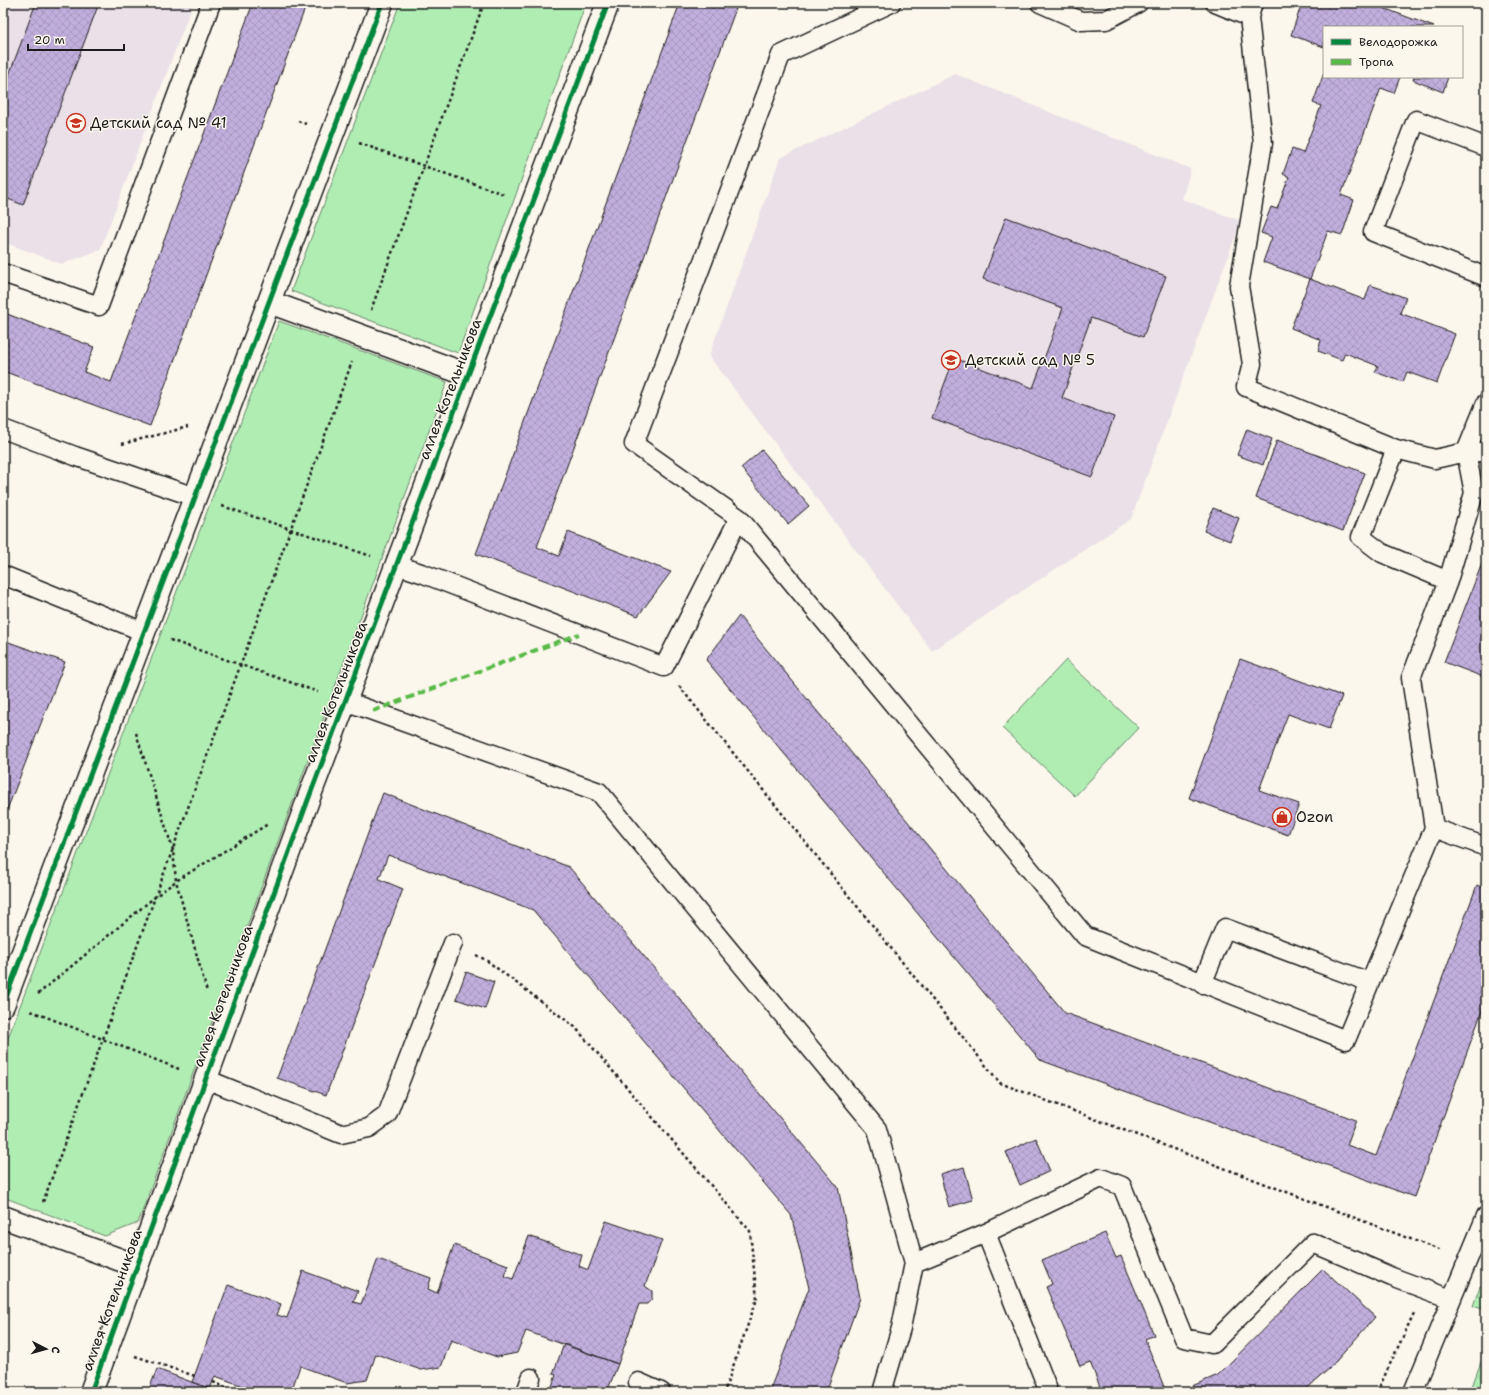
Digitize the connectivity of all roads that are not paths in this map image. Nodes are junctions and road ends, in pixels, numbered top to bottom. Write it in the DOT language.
graph roads {
  1 [pos="211,3"];
  2 [pos="382,3"];
  3 [pos="608,3"];
  4 [pos="891,3"];
  5 [pos="1040,3"];
  6 [pos="1138,3"];
  7 [pos="1215,3"];
  8 [pos="1251,10"];
  9 [pos="1486,146"];
  10 [pos="3,273"];
  11 [pos="1486,277"];
  12 [pos="269,302"];
  13 [pos="468,375"];
  14 [pos="1486,403"];
  15 [pos="3,429"];
  16 [pos="1396,449"];
  17 [pos="1466,452"];
  18 [pos="1486,452"];
  19 [pos="195,497"];
  20 [pos="739,518"];
  21 [pos="397,565"];
  22 [pos="3,575"];
  23 [pos="1448,581"];
  24 [pos="144,632"];
  25 [pos="345,701"];
  26 [pos="1434,828"];
  27 [pos="1486,847"];
  28 [pos="453,943"];
  29 [pos="1369,982"];
  30 [pos="1202,984"];
  31 [pos="3,1005"];
  32 [pos="206,1079"];
  33 [pos="1486,1216"];
  34 [pos="3,1217"];
  35 [pos="986,1233"];
  36 [pos="914,1263"];
  37 [pos="137,1266"];
  38 [pos="1451,1299"];
  39 [pos="638,1382"];
  40 [pos="91,1392"];
  41 [pos="661,1392"];
  42 [pos="882,1392"];
  43 [pos="1045,1392"];
  44 [pos="1413,1392"];
  1 -- 10 [label="lane"];
  2 -- 12 [label="street"];
  3 -- 13 [label="street, аллея Котельникова"];
  4 -- 20 [label="lane"];
  5 -- 6 [label="lane"];
  7 -- 8 [label="lane"];
  8 -- 16 [label="lane"];
  9 -- 11 [label="lane"];
  12 -- 13 [label="street"];
  12 -- 19 [label="street"];
  13 -- 21 [label="street, аллея Котельникова"];
  14 -- 17 [label="lane"];
  15 -- 19 [label="lane"];
  16 -- 17 [label="lane"];
  16 -- 23 [label="lane"];
  17 -- 18 [label="lane"];
  17 -- 23 [label="lane"];
  19 -- 24 [label="street"];
  20 -- 21 [label="lane"];
  20 -- 30 [label="lane"];
  21 -- 25 [label="street, аллея Котельникова"];
  22 -- 24 [label="lane"];
  23 -- 26 [label="lane"];
  24 -- 31 [label="street"];
  25 -- 32 [label="street, аллея Котельникова"];
  25 -- 36 [label="lane"];
  26 -- 27 [label="lane"];
  26 -- 29 [label="lane"];
  28 -- 32 [label="lane"];
  29 -- 30 [label="lane"];
  29 -- 30 [label="lane"];
  32 -- 37 [label="street, аллея Котельникова"];
  33 -- 38 [label="lane"];
  34 -- 37 [label="street"];
  35 -- 36 [label="lane"];
  35 -- 38 [label="lane"];
  35 -- 43 [label="lane"];
  36 -- 42 [label="lane"];
  37 -- 40 [label="street, аллея Котельникова"];
  38 -- 44 [label="lane"];
  39 -- 41 [label="lane"];
}
